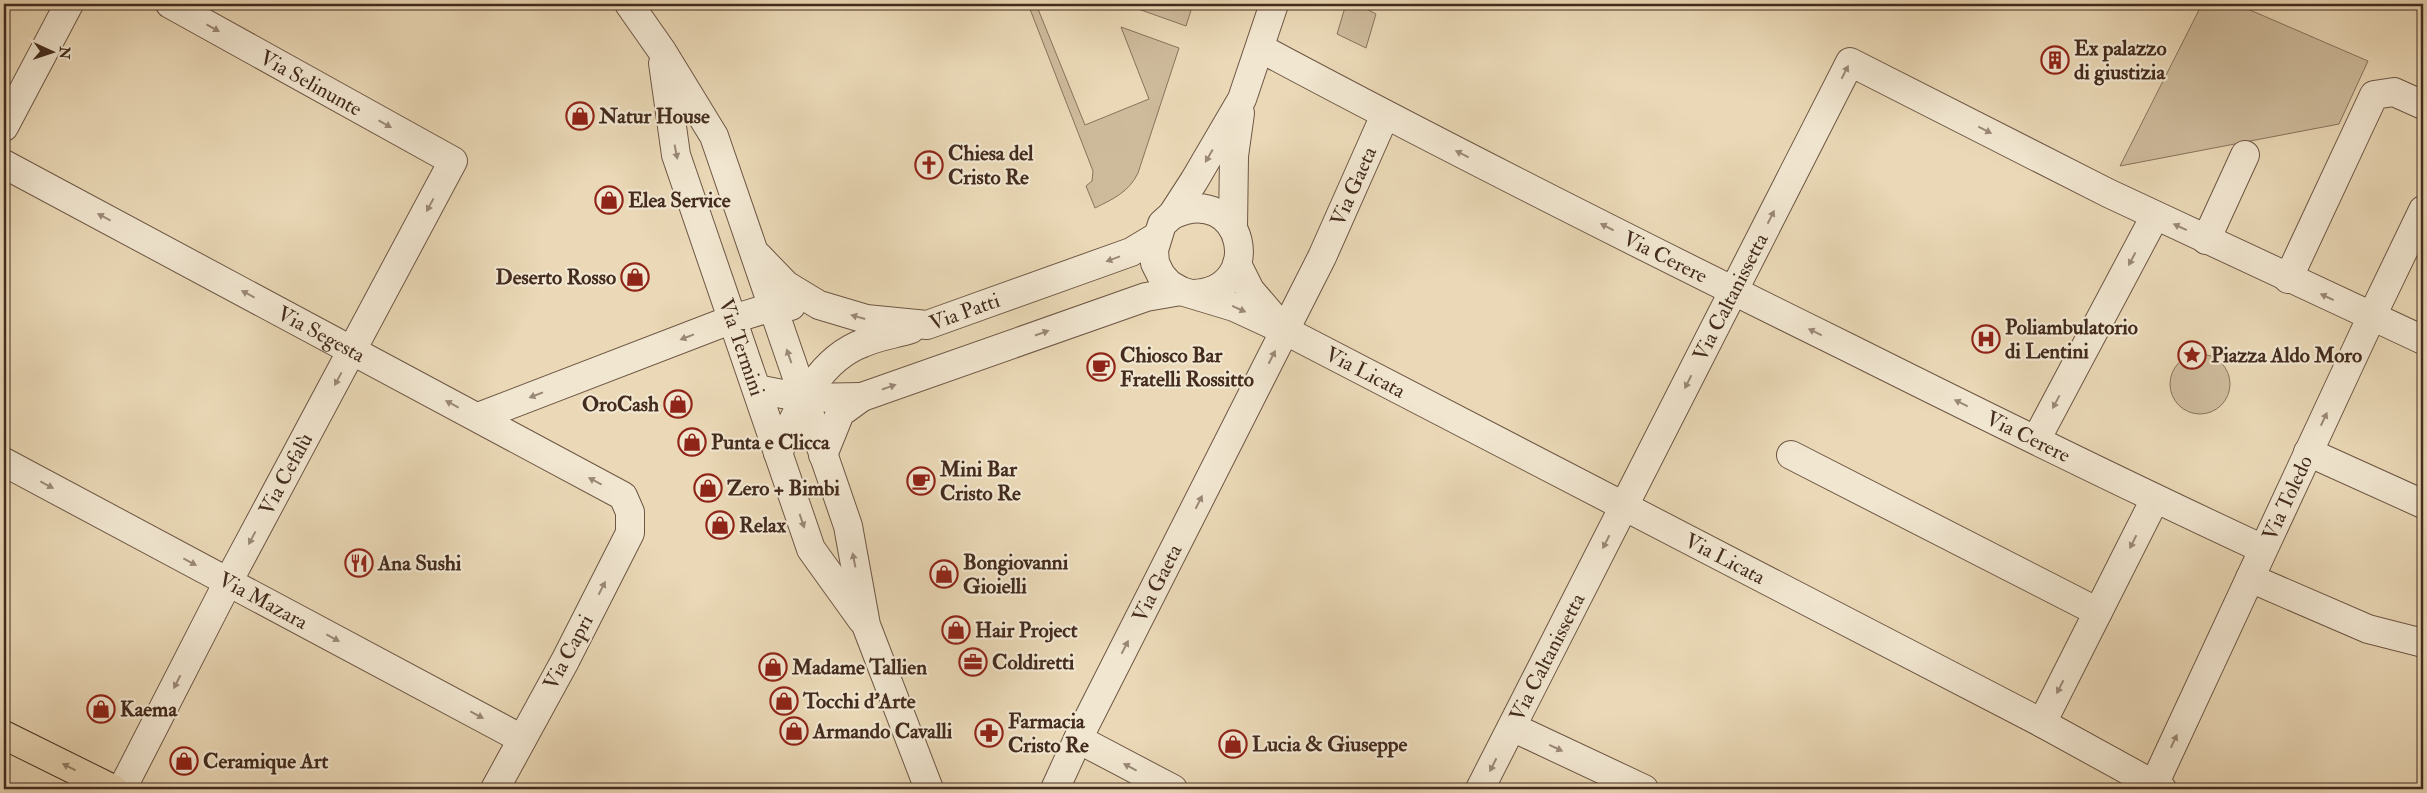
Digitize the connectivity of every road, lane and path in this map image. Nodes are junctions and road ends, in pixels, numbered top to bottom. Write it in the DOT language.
graph roads {
  1 [pos="69,4"];
  2 [pos="170,4"];
  3 [pos="629,4"];
  4 [pos="1274,4"];
  5 [pos="1260,48"];
  6 [pos="662,51"];
  7 [pos="1242,99"];
  8 [pos="2423,104"];
  9 [pos="1385,115"];
  10 [pos="4,127"];
  11 [pos="2245,155"];
  12 [pos="452,162"];
  13 [pos="4,164"];
  14 [pos="2423,210"];
  15 [pos="2155,216"];
  16 [pos="1164,226"];
  17 [pos="1233,228"];
  18 [pos="2206,240"];
  19 [pos="753,251"];
  20 [pos="1237,264"];
  21 [pos="2288,279"];
  22 [pos="1187,292"];
  23 [pos="1734,292"];
  24 [pos="819,305"];
  25 [pos="772,307"];
  26 [pos="2371,318"];
  27 [pos="733,319"];
  28 [pos="927,325"];
  29 [pos="1286,331"];
  30 [pos="2423,340"];
  31 [pos="354,350"];
  32 [pos="757,389"];
  33 [pos="862,397"];
  34 [pos="803,398"];
  35 [pos="478,417"];
  36 [pos="2036,440"];
  37 [pos="778,452"];
  38 [pos="2308,452"];
  39 [pos="823,455"];
  40 [pos="1791,455"];
  41 [pos="4,462"];
  42 [pos="2155,498"];
  43 [pos="2423,504"];
  44 [pos="1624,507"];
  45 [pos="630,512"];
  46 [pos="2263,549"];
  47 [pos="2250,578"];
  48 [pos="228,582"];
  49 [pos="2098,612"];
  50 [pos="866,625"];
  51 [pos="2423,644"];
  52 [pos="2042,723"];
  53 [pos="1512,727"];
  54 [pos="4,734"];
  55 [pos="522,739"];
  56 [pos="1078,739"];
  57 [pos="1051,787"];
  58 [pos="2156,788"];
  59 [pos="112,789"];
  60 [pos="122,789"];
  61 [pos="495,789"];
  62 [pos="929,789"];
  63 [pos="1174,789"];
  64 [pos="1480,789"];
  65 [pos="1644,789"];
  1 -- 10 [label="street"];
  2 -- 12 [label="street, Via Selinunte, one-way"];
  3 -- 6 [label="street, Via Termini"];
  4 -- 5 [label="street"];
  5 -- 7 [label="street"];
  5 -- 9 [label="street, Via Cerere"];
  6 -- 19 [label="street, Via Termini"];
  6 -- 27 [label="street, Via Termini, one-way"];
  7 -- 16 [label="street, one-way"];
  7 -- 17 [label="street"];
  8 -- 21 [label="street"];
  23 -- 9 [label="street, Via Cerere, one-way"];
  9 -- 29 [label="street, Via Gaeta"];
  11 -- 18 [label="street"];
  12 -- 31 [label="street, Via Cefalù, one-way"];
  31 -- 13 [label="street, Via Segesta, one-way"];
  14 -- 26 [label="street, Via Toledo"];
  18 -- 15 [label="street, one-way"];
  23 -- 15 [label="street, Via Caltanissetta, one-way"];
  15 -- 36 [label="street, one-way"];
  16 -- 17 [label="street"];
  16 -- 22 [label="street"];
  16 -- 28 [label="street, Via Patti, one-way"];
  17 -- 20 [label="street"];
  18 -- 21 [label="street"];
  19 -- 24 [label="street, Via Patti"];
  19 -- 25 [label="street, Via Termini"];
  20 -- 22 [label="street"];
  20 -- 29 [label="street"];
  26 -- 21 [label="street, one-way"];
  22 -- 29 [label="street, Via Licata, one-way"];
  33 -- 22 [label="street, one-way"];
  36 -- 23 [label="street, Via Cerere, one-way"];
  23 -- 44 [label="street, Via Caltanissetta, one-way"];
  24 -- 25 [label="street"];
  28 -- 24 [label="street, Via Patti, one-way"];
  25 -- 27 [label="street"];
  34 -- 25 [label="street, Via Termini, one-way"];
  26 -- 30 [label="street"];
  38 -- 26 [label="street, Via Toledo, one-way"];
  27 -- 32 [label="street, Via Termini"];
  27 -- 35 [label="street, one-way"];
  28 -- 34 [label="street"];
  29 -- 44 [label="street, Via Licata"];
  56 -- 29 [label="street, Via Gaeta, one-way"];
  35 -- 31 [label="street, Via Segesta, one-way"];
  31 -- 48 [label="street, Via Cefalù, one-way"];
  32 -- 34 [label="street"];
  32 -- 37 [label="street, Via Termini"];
  33 -- 34 [label="street"];
  33 -- 39 [label="street"];
  34 -- 37 [label="street"];
  34 -- 39 [label="street, Via Termini"];
  45 -- 35 [label="street, Via Segesta, one-way"];
  36 -- 42 [label="street, Via Cerere"];
  37 -- 50 [label="street, Via Termini, one-way"];
  38 -- 43 [label="street"];
  38 -- 46 [label="street, Via Toledo"];
  50 -- 39 [label="street, Via Termini, one-way"];
  40 -- 49 [label="street"];
  41 -- 48 [label="street, Via Mazara, one-way"];
  42 -- 46 [label="street, Via Cerere"];
  42 -- 49 [label="street, one-way"];
  44 -- 52 [label="street, Via Licata"];
  44 -- 53 [label="street, Via Caltanissetta, one-way"];
  55 -- 45 [label="street, Via Capri, one-way"];
  46 -- 47 [label="street, Via Toledo"];
  47 -- 51 [label="street"];
  58 -- 47 [label="street, Via Toledo, one-way"];
  48 -- 55 [label="street, Via Mazara, one-way"];
  48 -- 60 [label="street, Via Cefalù, one-way"];
  49 -- 52 [label="street, one-way"];
  50 -- 62 [label="street, Via Termini"];
  52 -- 58 [label="street, Via Licata"];
  53 -- 64 [label="street, Via Caltanissetta, one-way"];
  53 -- 65 [label="street, one-way"];
  59 -- 54 [label="main road, one-way"];
  55 -- 61 [label="street, Via Capri"];
  56 -- 57 [label="street, Via Gaeta"];
  63 -- 56 [label="street, one-way"];
}
